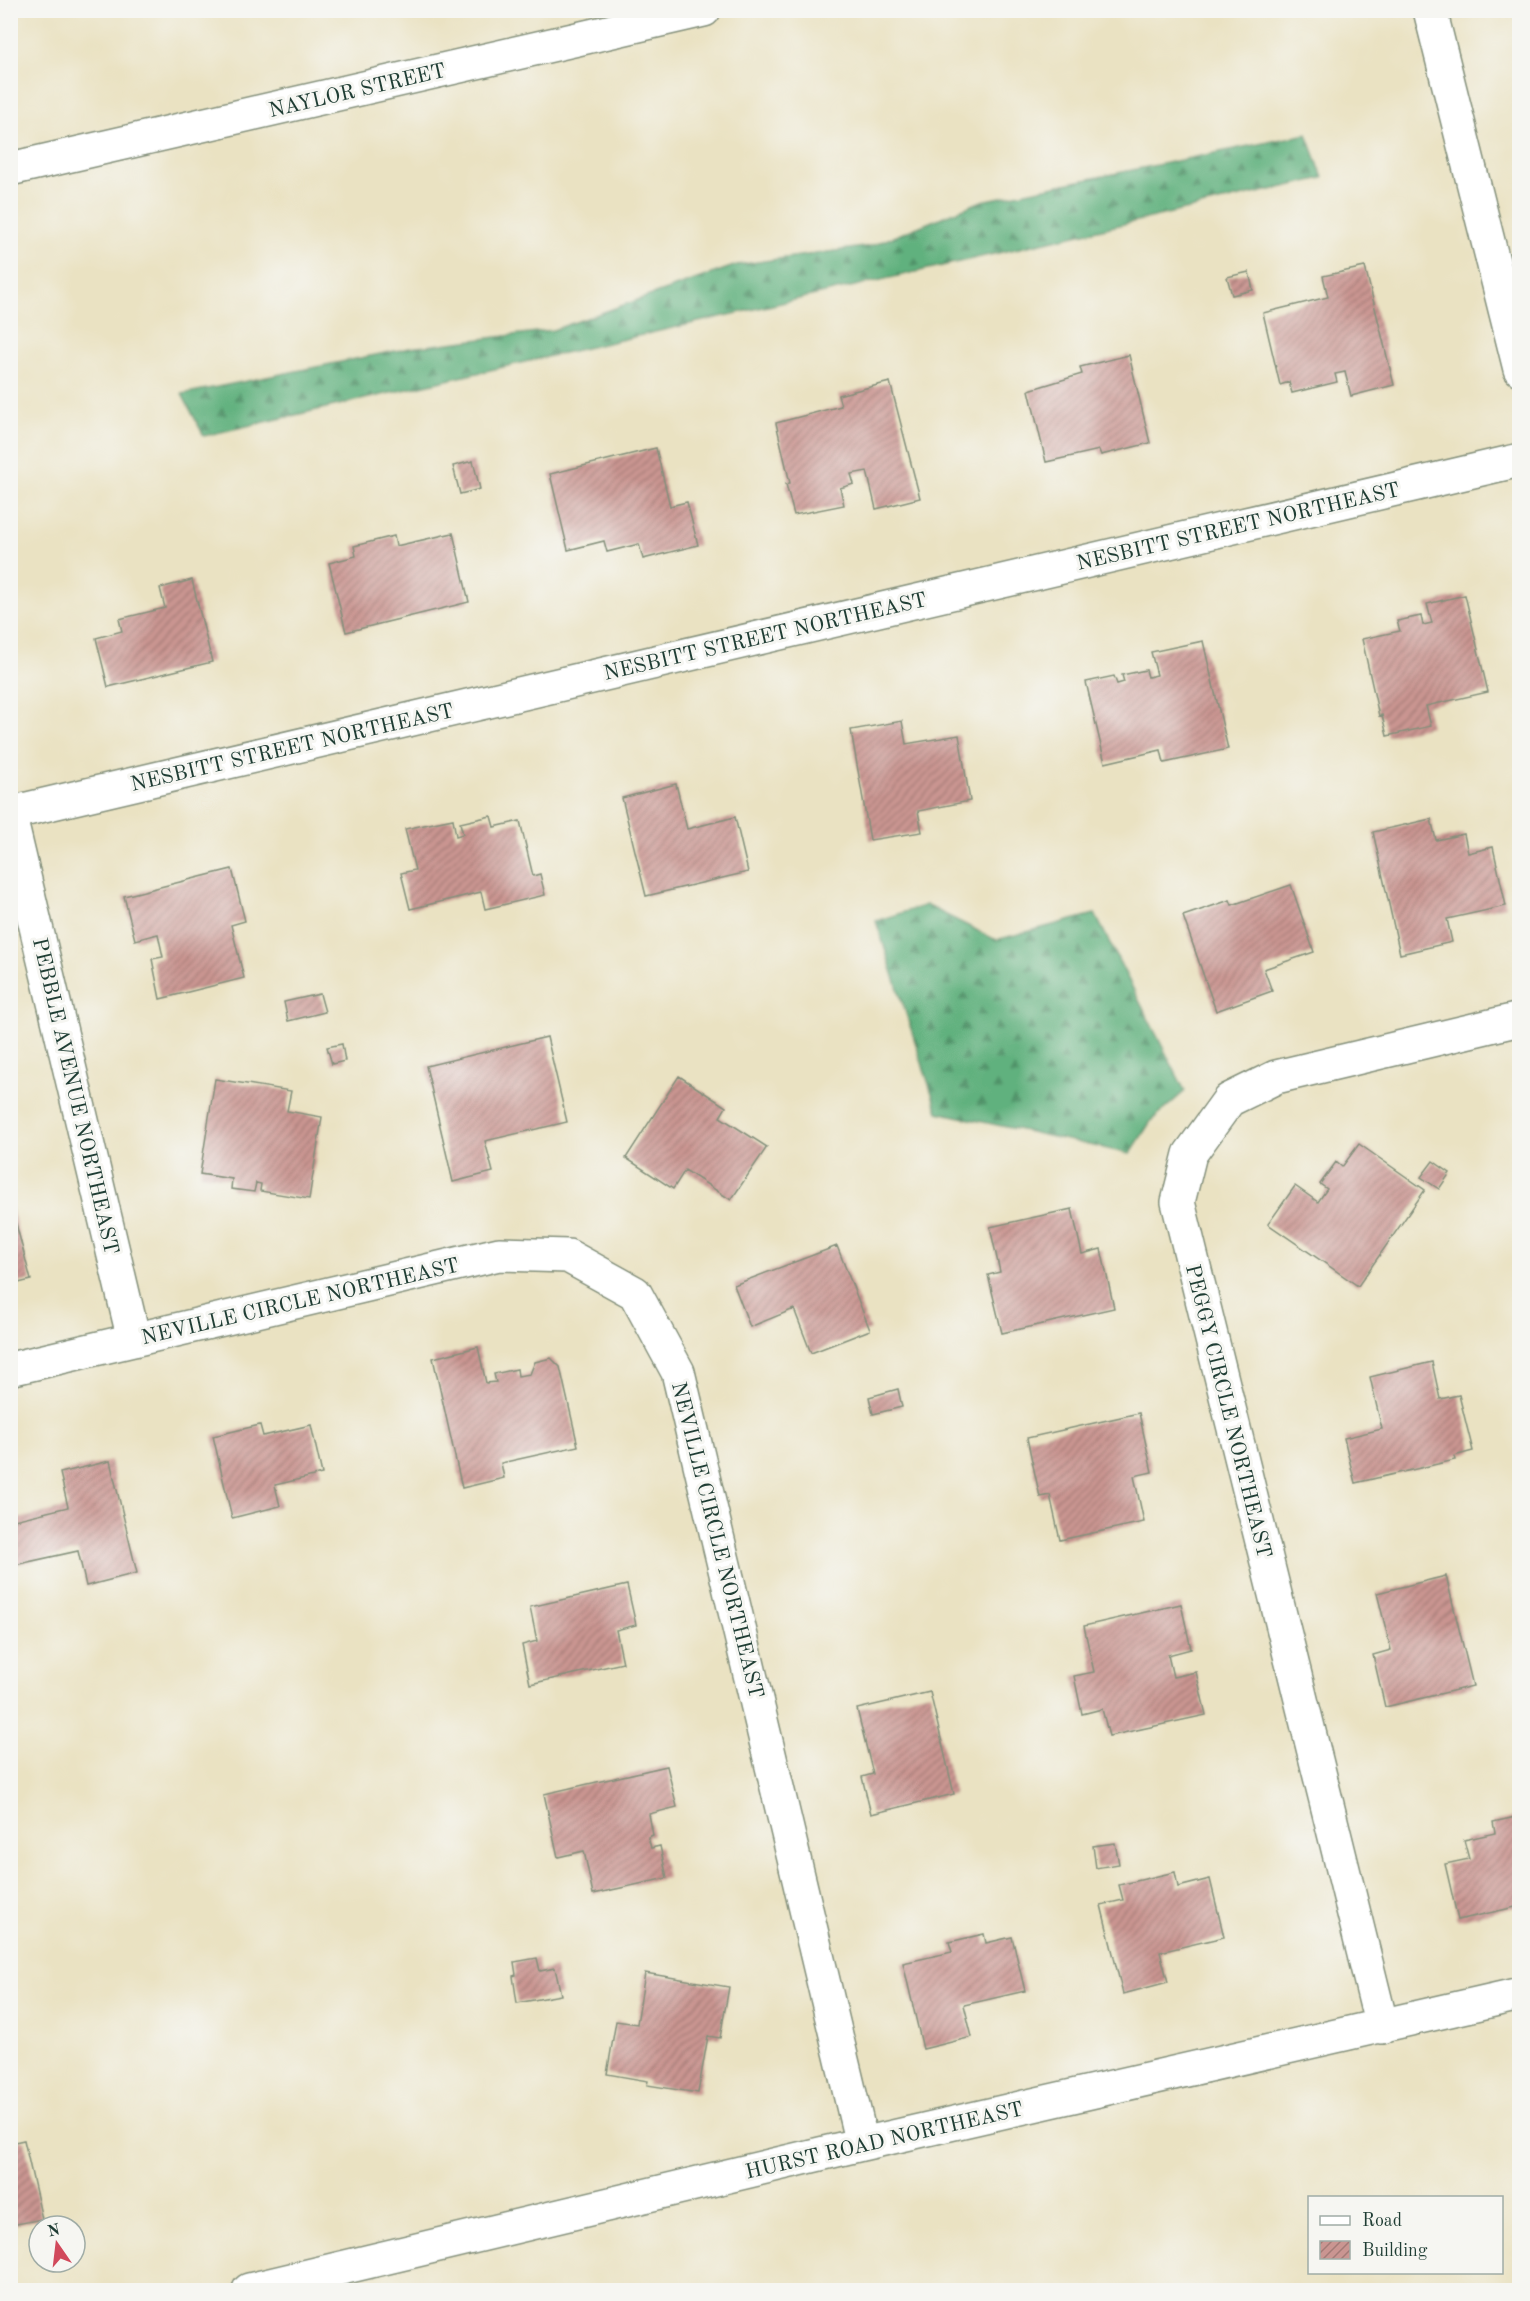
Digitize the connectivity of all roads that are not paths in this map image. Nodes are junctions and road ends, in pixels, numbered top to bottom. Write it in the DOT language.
graph roads {
  1 [pos="704,10"];
  2 [pos="1430,10"];
  3 [pos="10,169"];
  4 [pos="1520,369"];
  5 [pos="1520,460"];
  6 [pos="10,815"];
  7 [pos="1520,1019"];
  8 [pos="134,1340"];
  9 [pos="10,1369"];
  10 [pos="1520,1994"];
  11 [pos="1382,2026"];
  12 [pos="862,2144"];
  13 [pos="249,2290"];
  1 -- 3 [label="street, NAYLOR STREET"];
  2 -- 4 [label="street"];
  5 -- 6 [label="street, NESBITT STREET NORTHEAST"];
  6 -- 8 [label="street, PEBBLE AVENUE NORTHEAST"];
  7 -- 11 [label="street, PEGGY CIRCLE NORTHEAST"];
  8 -- 9 [label="street, NEVILLE CIRCLE NORTHEAST"];
  8 -- 12 [label="street, NEVILLE CIRCLE NORTHEAST"];
  10 -- 11 [label="street, HURST ROAD NORTHEAST"];
  11 -- 12 [label="street, HURST ROAD NORTHEAST"];
  12 -- 13 [label="street, HURST ROAD NORTHEAST"];
}
